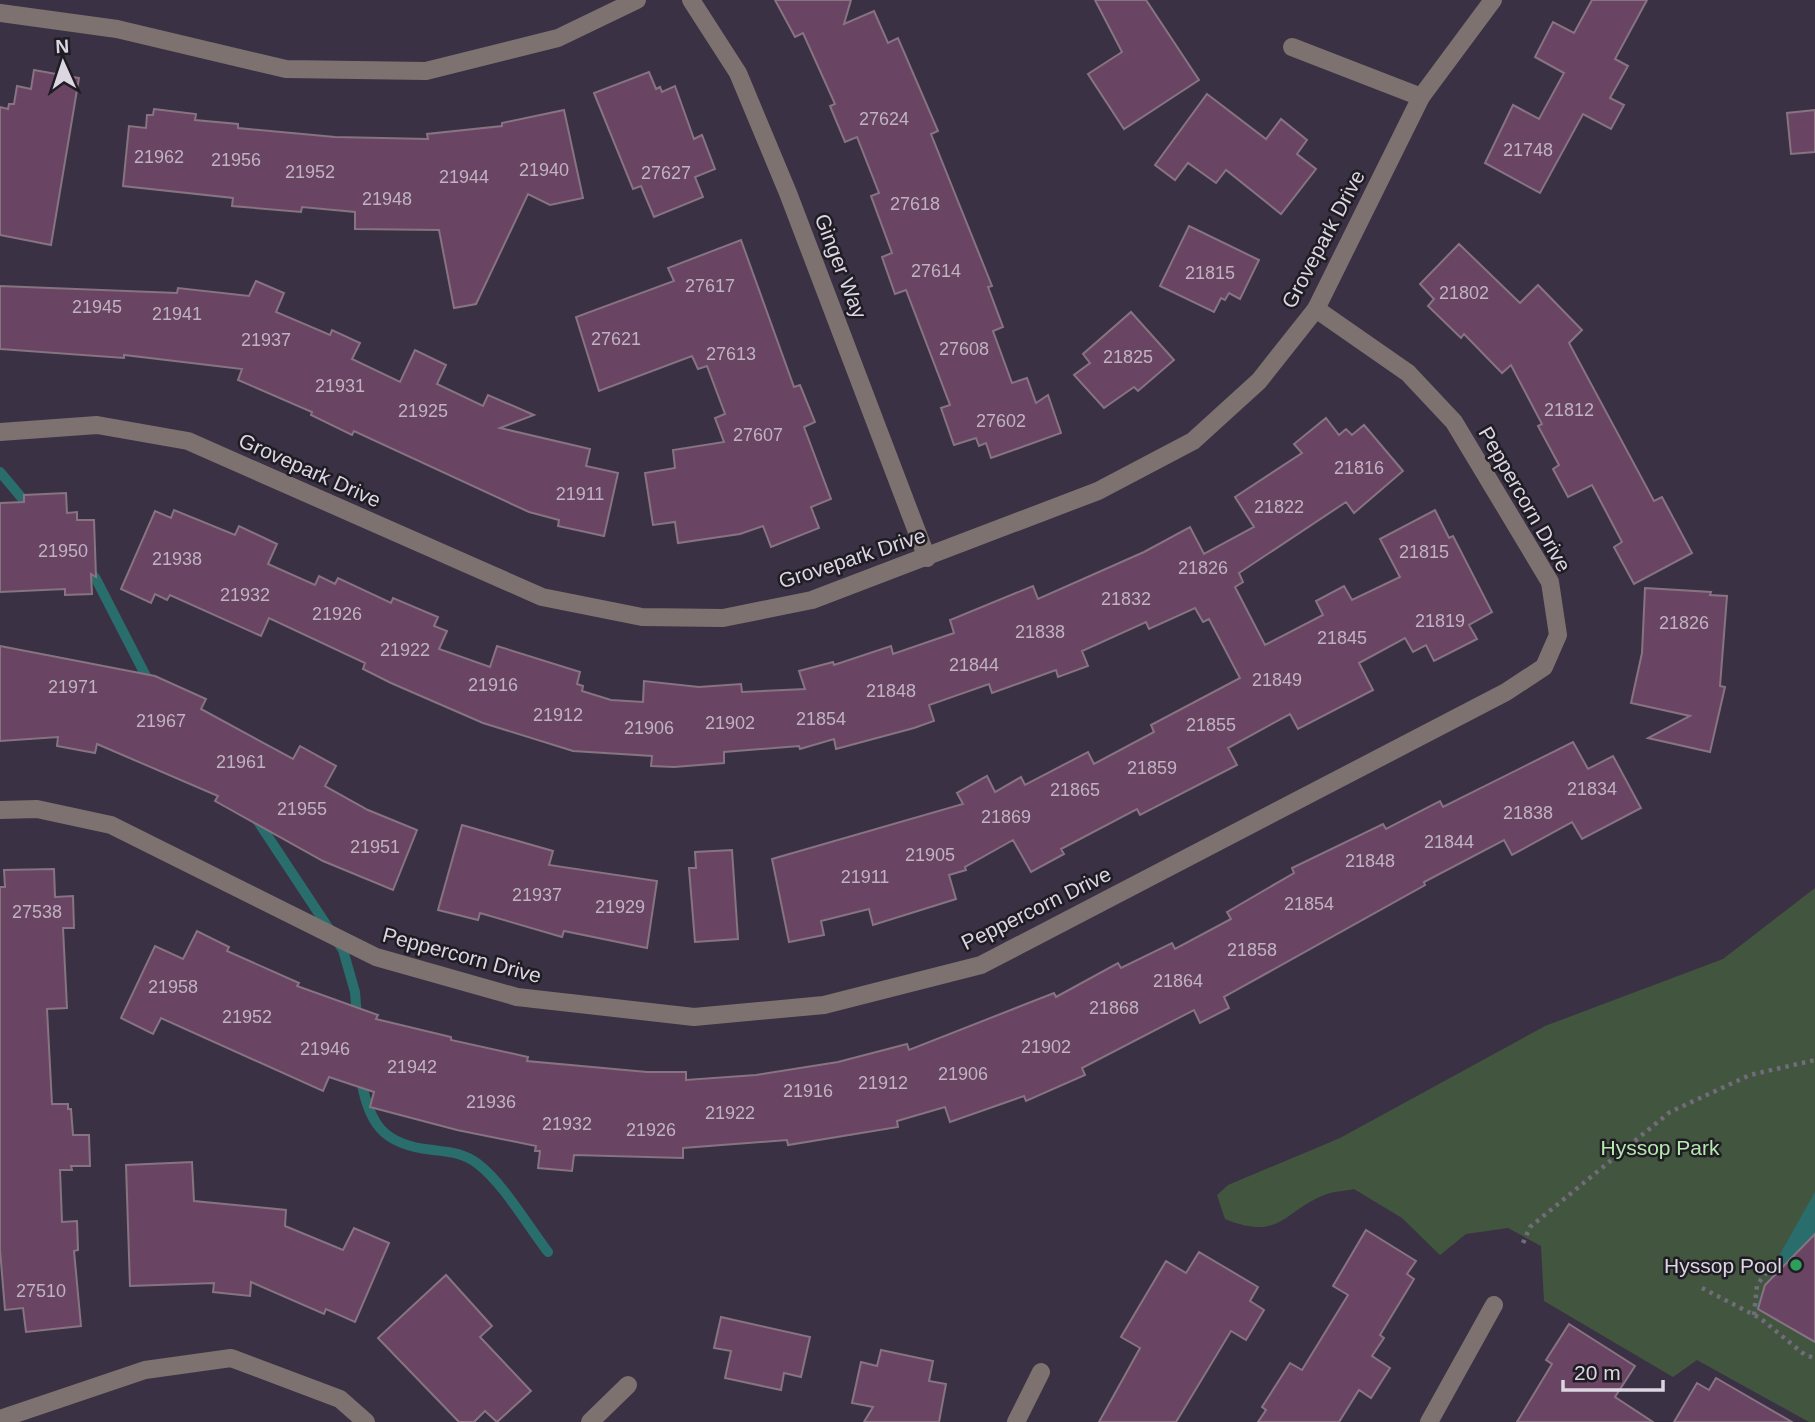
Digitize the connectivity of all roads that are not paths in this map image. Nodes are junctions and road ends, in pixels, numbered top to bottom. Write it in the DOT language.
graph roads {
  1 [pos="637,0"];
  2 [pos="691,0"];
  3 [pos="1493,0"];
  4 [pos="0,13"];
  5 [pos="1292,47"];
  6 [pos="1421,97"];
  7 [pos="1316,309"];
  8 [pos="0,432"];
  9 [pos="927,558"];
  10 [pos="0,810"];
  11 [pos="1494,1305"];
  12 [pos="1041,1372"];
  13 [pos="628,1385"];
  14 [pos="0,1419"];
  15 [pos="366,1422"];
  16 [pos="590,1422"];
  17 [pos="1016,1422"];
  18 [pos="1429,1422"];
  1 -- 4 [label="street"];
  2 -- 9 [label="street, Ginger Way"];
  3 -- 6 [label="street, Grovepark Drive"];
  5 -- 6 [label="street"];
  6 -- 7 [label="street, Grovepark Drive"];
  7 -- 9 [label="street, Grovepark Drive"];
  7 -- 10 [label="street, Peppercorn Drive"];
  8 -- 9 [label="street, Grovepark Drive"];
  11 -- 18 [label="street"];
  12 -- 17 [label="street"];
  13 -- 16 [label="street"];
  14 -- 15 [label="street"];
}
